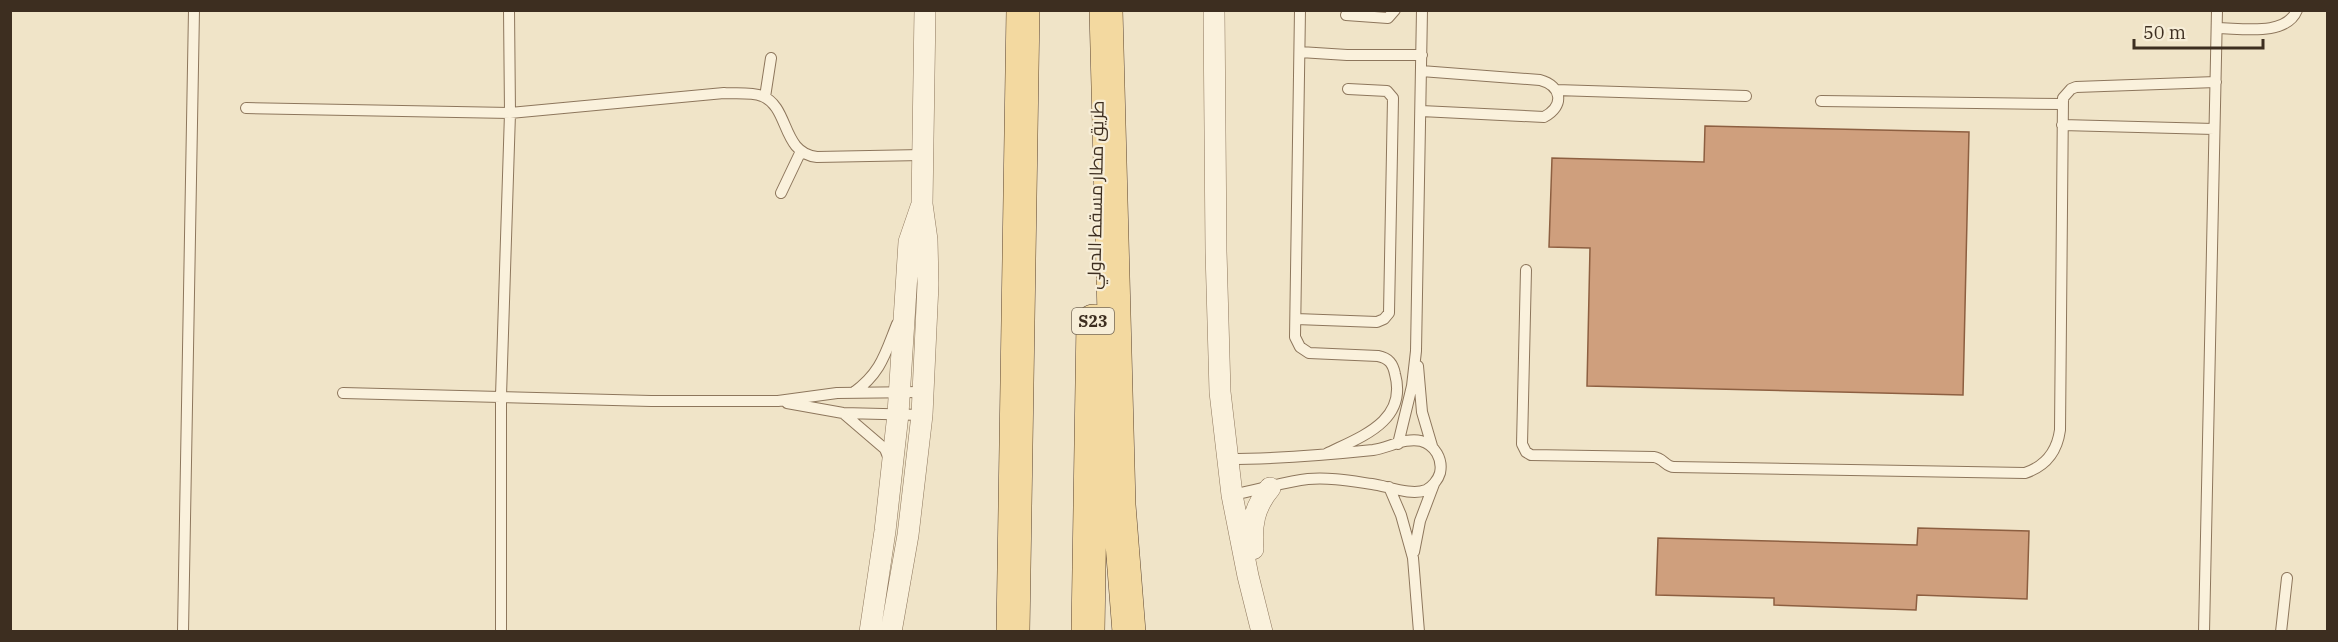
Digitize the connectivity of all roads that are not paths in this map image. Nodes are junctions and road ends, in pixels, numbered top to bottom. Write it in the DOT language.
graph roads {
  1 [pos="194,10"];
  2 [pos="509,10"];
  3 [pos="925,10"];
  4 [pos="1023,10"];
  5 [pos="1099,10"];
  6 [pos="1106,10"];
  7 [pos="1214,10"];
  8 [pos="1300,10"];
  9 [pos="1395,10"];
  10 [pos="1422,10"];
  11 [pos="2217,10"];
  12 [pos="2297,10"];
  13 [pos="1346,15"];
  14 [pos="2217,28"];
  15 [pos="1300,52"];
  16 [pos="1422,55"];
  17 [pos="771,58"];
  18 [pos="1421,71"];
  19 [pos="2216,82"];
  20 [pos="1348,89"];
  21 [pos="1556,90"];
  22 [pos="1746,96"];
  23 [pos="765,97"];
  24 [pos="1821,101"];
  25 [pos="2062,104"];
  26 [pos="246,108"];
  27 [pos="1421,111"];
  28 [pos="510,113"];
  29 [pos="2062,125"];
  30 [pos="2214,129"];
  31 [pos="801,151"];
  32 [pos="922,155"];
  33 [pos="782,193"];
  34 [pos="922,204"];
  35 [pos="1526,270"];
  36 [pos="904,307"];
  37 [pos="1296,319"];
  38 [pos="1416,351"];
  39 [pos="900,392"];
  40 [pos="922,392"];
  41 [pos="343,393"];
  42 [pos="853,393"];
  43 [pos="501,396"];
  44 [pos="778,401"];
  45 [pos="843,413"];
  46 [pos="898,414"];
  47 [pos="922,415"];
  48 [pos="1398,444"];
  49 [pos="1432,446"];
  50 [pos="1326,453"];
  51 [pos="1227,459"];
  52 [pos="892,466"];
  53 [pos="1434,484"];
  54 [pos="1389,487"];
  55 [pos="1270,488"];
  56 [pos="1232,495"];
  57 [pos="1413,558"];
  58 [pos="2287,578"];
  59 [pos="1260,624"];
  60 [pos="183,632"];
  61 [pos="501,632"];
  62 [pos="870,632"];
  63 [pos="891,632"];
  64 [pos="1013,632"];
  65 [pos="1088,632"];
  66 [pos="1129,632"];
  67 [pos="1419,632"];
  68 [pos="2204,632"];
  69 [pos="2281,632"];
  1 -- 60 [label="lane"];
  2 -- 28 [label="lane"];
  3 -- 32 [label="street"];
  4 -- 64 [label="main road"];
  5 -- 65 [label="main road, طريق مطار مسقط الدولي / S23"];
  6 -- 66 [label="main road"];
  7 -- 51 [label="street"];
  8 -- 15 [label="lane"];
  9 -- 13 [label="lane"];
  10 -- 16 [label="lane"];
  11 -- 14 [label="lane"];
  12 -- 14 [label="lane"];
  14 -- 19 [label="lane"];
  15 -- 16 [label="lane"];
  15 -- 37 [label="lane"];
  16 -- 18 [label="lane"];
  17 -- 23 [label="lane"];
  18 -- 21 [label="lane"];
  18 -- 27 [label="lane"];
  19 -- 25 [label="lane"];
  19 -- 30 [label="lane"];
  20 -- 37 [label="lane"];
  21 -- 22 [label="lane"];
  21 -- 27 [label="lane"];
  23 -- 28 [label="lane"];
  23 -- 31 [label="lane"];
  24 -- 25 [label="lane"];
  25 -- 29 [label="lane"];
  26 -- 28 [label="lane"];
  27 -- 38 [label="lane"];
  28 -- 43 [label="lane"];
  29 -- 30 [label="lane"];
  29 -- 35 [label="lane"];
  30 -- 68 [label="lane"];
  31 -- 32 [label="lane"];
  31 -- 33 [label="lane"];
  32 -- 34 [label="street"];
  34 -- 36 [label="street"];
  34 -- 40 [label="street"];
  36 -- 39 [label="street"];
  36 -- 42 [label="lane"];
  37 -- 50 [label="lane"];
  38 -- 48 [label="lane"];
  38 -- 49 [label="lane"];
  39 -- 40 [label="lane"];
  39 -- 42 [label="lane"];
  39 -- 46 [label="street"];
  40 -- 47 [label="street"];
  41 -- 43 [label="lane"];
  42 -- 44 [label="lane"];
  43 -- 44 [label="lane"];
  43 -- 61 [label="lane"];
  44 -- 45 [label="lane"];
  45 -- 46 [label="lane"];
  45 -- 52 [label="lane"];
  46 -- 47 [label="lane"];
  46 -- 52 [label="street"];
  47 -- 63 [label="street"];
  48 -- 49 [label="lane"];
  48 -- 50 [label="lane"];
  49 -- 53 [label="lane"];
  50 -- 51 [label="lane"];
  51 -- 56 [label="street"];
  52 -- 62 [label="street"];
  53 -- 54 [label="lane"];
  53 -- 57 [label="lane"];
  54 -- 55 [label="lane"];
  54 -- 57 [label="lane"];
  55 -- 56 [label="lane"];
  55 -- 59 [label="street"];
  56 -- 59 [label="street"];
  57 -- 67 [label="lane"];
  58 -- 69 [label="lane"];
}
